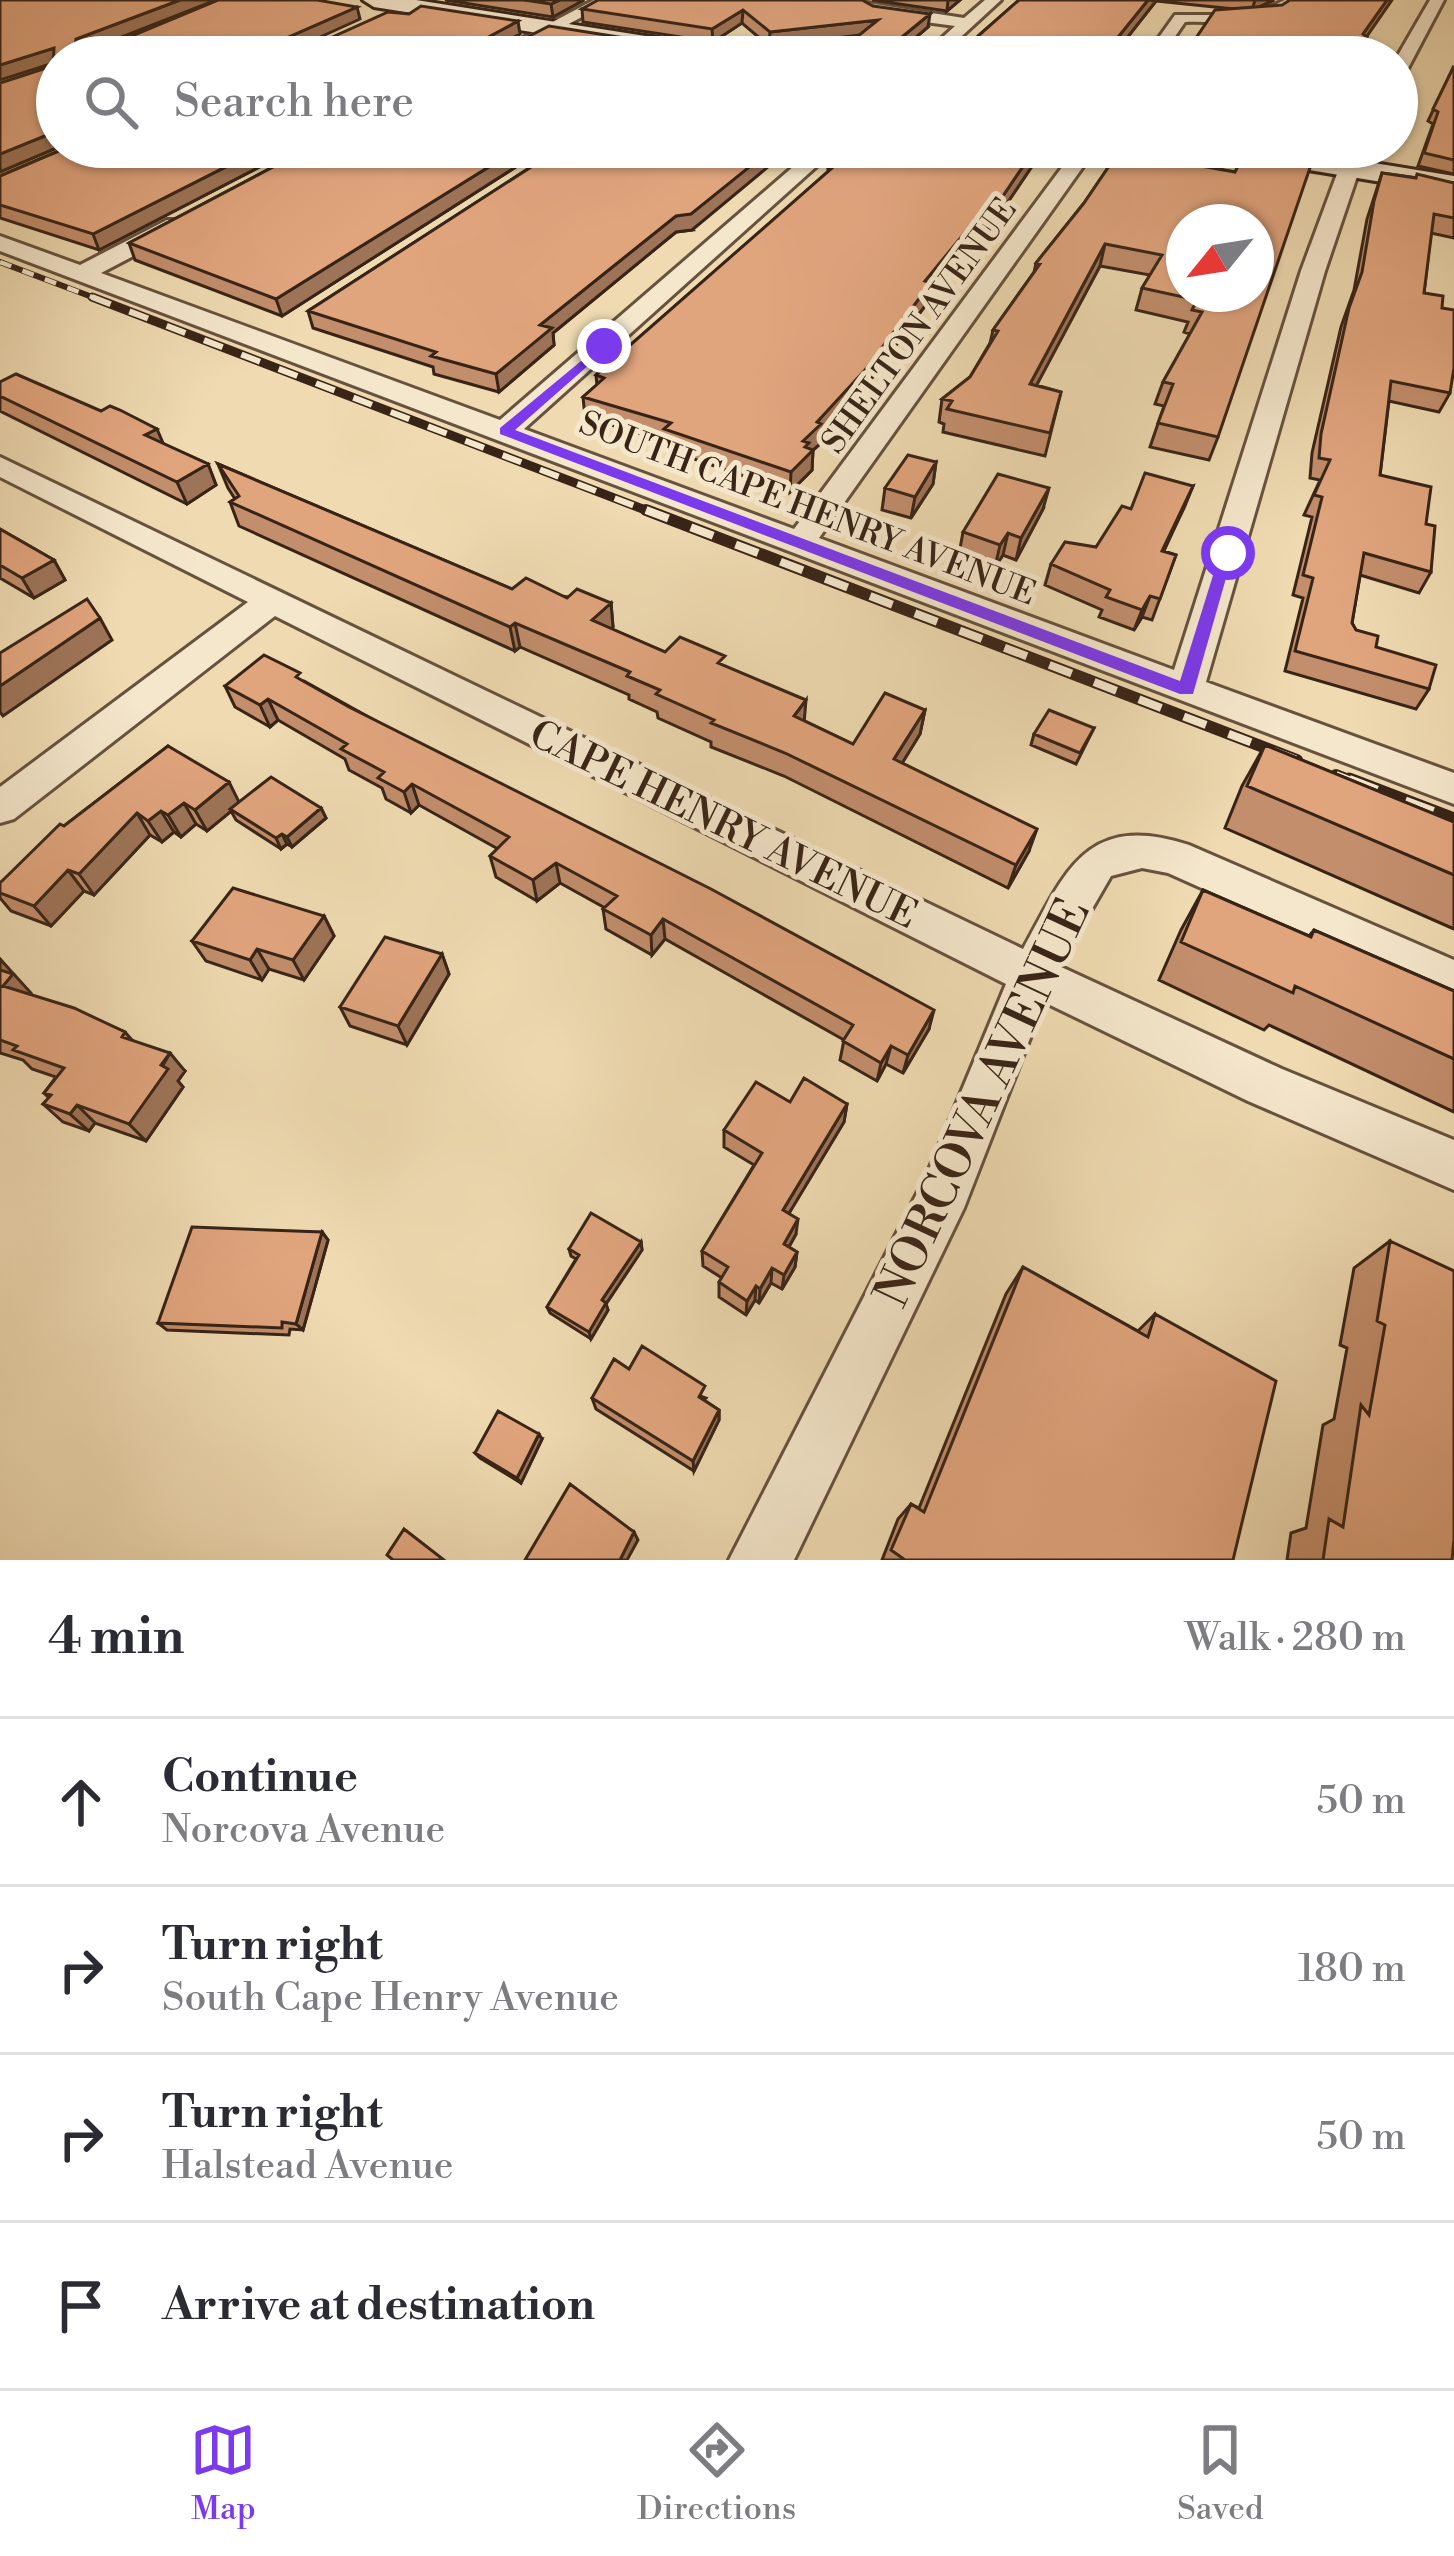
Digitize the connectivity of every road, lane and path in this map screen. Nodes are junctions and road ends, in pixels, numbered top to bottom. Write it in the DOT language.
graph roads {
  1 [pos="606,0"];
  2 [pos="855,0"];
  3 [pos="994,0"];
  4 [pos="1295,0"];
  5 [pos="1437,0"];
  6 [pos="383,10"];
  7 [pos="968,23"];
  8 [pos="544,32"];
  9 [pos="536,36"];
  10 [pos="564,36"];
  11 [pos="573,36"];
  12 [pos="953,36"];
  13 [pos="1168,36"];
  14 [pos="1417,36"];
  15 [pos="1418,166"];
  16 [pos="804,168"];
  17 [pos="1072,168"];
  18 [pos="1349,168"];
  19 [pos="1395,168"];
  20 [pos="1454,172"];
  21 [pos="1454,185"];
  22 [pos="202,210"];
  23 [pos="0,243"];
  24 [pos="82,273"];
  25 [pos="505,431"];
  26 [pos="0,466"];
  27 [pos="801,542"];
  28 [pos="273,600"];
  29 [pos="1186,690"];
  30 [pos="1454,789"];
  31 [pos="0,808"];
  32 [pos="1032,975"];
  33 [pos="1454,981"];
  34 [pos="1454,1165"];
  35 [pos="761,1560"];
  1 -- 8 [label="street"];
  2 -- 7 [label="street"];
  3 -- 7 [label="street"];
  4 -- 13 [label="street"];
  5 -- 14 [label="street"];
  6 -- 8 [label="main road"];
  7 -- 12 [label="street"];
  8 -- 9 [label="street"];
  8 -- 10 [label="main road"];
  8 -- 11 [label="main road"];
  15 -- 20 [label="main road"];
  16 -- 25 [label="street"];
  17 -- 27 [label="street, SHELTON AVENUE"];
  18 -- 29 [label="street"];
  19 -- 21 [label="main road"];
  22 -- 24 [label="street"];
  23 -- 24 [label="street, SOUTH CAPE HENRY AVENUE"];
  24 -- 25 [label="street, SOUTH CAPE HENRY AVENUE"];
  25 -- 27 [label="street, SOUTH CAPE HENRY AVENUE"];
  26 -- 28 [label="street, CAPE HENRY AVENUE"];
  27 -- 29 [label="street, SOUTH CAPE HENRY AVENUE"];
  28 -- 31 [label="street"];
  28 -- 32 [label="street, CAPE HENRY AVENUE"];
  29 -- 30 [label="street, SOUTH CAPE HENRY AVENUE"];
  32 -- 33 [label="street, NORCOVA AVENUE"];
  32 -- 34 [label="street, CAPE HENRY AVENUE"];
  32 -- 35 [label="street, NORCOVA AVENUE"];
}
